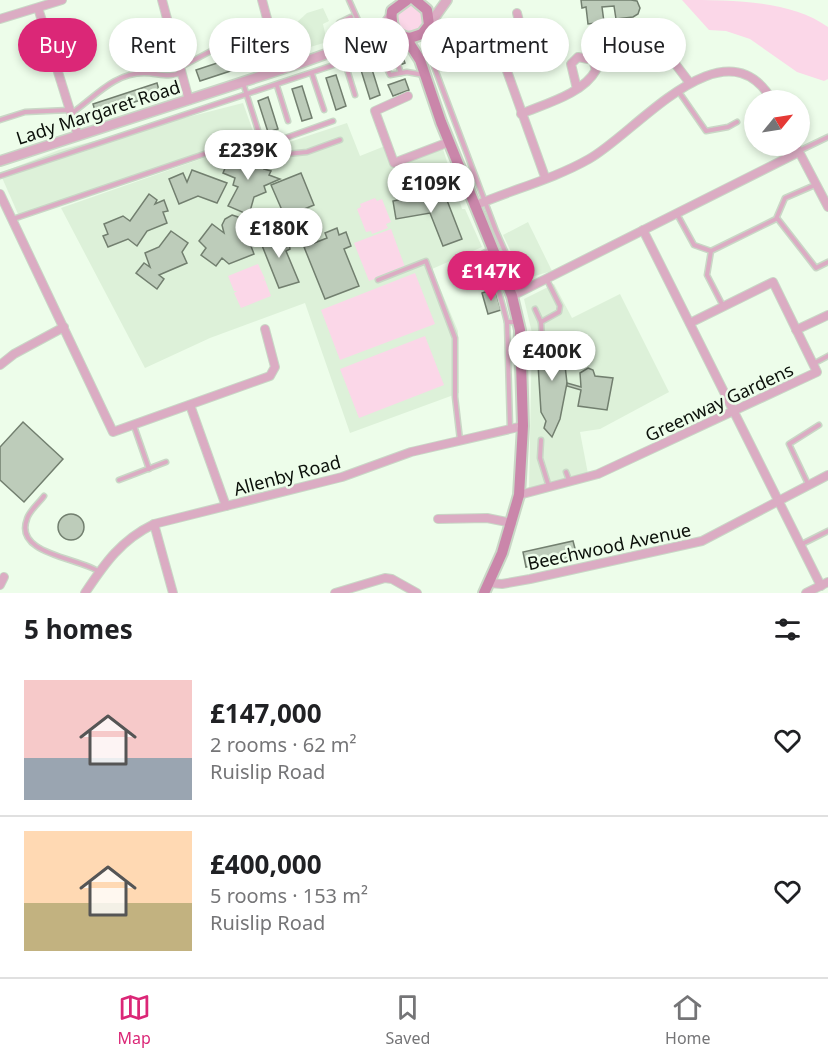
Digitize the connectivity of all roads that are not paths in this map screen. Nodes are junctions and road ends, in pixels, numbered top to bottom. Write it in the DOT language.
graph roads {
  1 [pos="62,0"];
  2 [pos="162,0"];
  3 [pos="262,0"];
  4 [pos="349,0"];
  5 [pos="407,0"];
  6 [pos="416,0"];
  7 [pos="421,0"];
  8 [pos="447,0"];
  9 [pos="41,5"];
  10 [pos="391,9"];
  11 [pos="517,13"];
  12 [pos="167,18"];
  13 [pos="267,18"];
  14 [pos="357,18"];
  15 [pos="428,18"];
  16 [pos="435,18"];
  17 [pos="0,19"];
  18 [pos="409,44"];
  19 [pos="421,56"];
  20 [pos="420,60"];
  21 [pos="323,70"];
  22 [pos="178,72"];
  23 [pos="182,72"];
  24 [pos="275,72"];
  25 [pos="348,72"];
  26 [pos="387,72"];
  27 [pos="436,72"];
  28 [pos="681,72"];
  29 [pos="401,73"];
  30 [pos="312,74"];
  31 [pos="425,75"];
  32 [pos="242,81"];
  33 [pos="689,82"];
  34 [pos="277,86"];
  35 [pos="577,89"];
  36 [pos="763,90"];
  37 [pos="678,92"];
  38 [pos="355,95"];
  39 [pos="247,96"];
  40 [pos="408,96"];
  41 [pos="189,100"];
  42 [pos="324,110"];
  43 [pos="71,112"];
  44 [pos="520,114"];
  45 [pos="0,120"];
  46 [pos="288,121"];
  47 [pos="333,122"];
  48 [pos="737,122"];
  49 [pos="260,135"];
  50 [pos="78,136"];
  51 [pos="828,137"];
  52 [pos="340,140"];
  53 [pos="449,142"];
  54 [pos="810,143"];
  55 [pos="263,146"];
  56 [pos="82,149"];
  57 [pos="782,156"];
  58 [pos="801,156"];
  59 [pos="0,161"];
  60 [pos="0,176"];
  61 [pos="544,177"];
  62 [pos="816,184"];
  63 [pos="0,194"];
  64 [pos="485,201"];
  65 [pos="2,203"];
  66 [pos="474,206"];
  67 [pos="828,207"];
  68 [pos="677,214"];
  69 [pos="777,218"];
  70 [pos="12,220"];
  71 [pos="643,230"];
  72 [pos="711,251"];
  73 [pos="828,262"];
  74 [pos="378,280"];
  75 [pos="547,280"];
  76 [pos="503,286"];
  77 [pos="517,293"];
  78 [pos="723,306"];
  79 [pos="535,309"];
  80 [pos="828,315"];
  81 [pos="513,322"];
  82 [pos="541,322"];
  83 [pos="690,323"];
  84 [pos="64,327"];
  85 [pos="265,328"];
  86 [pos="796,330"];
  87 [pos="542,339"];
  88 [pos="828,356"];
  89 [pos="813,364"];
  90 [pos="0,365"];
  91 [pos="190,405"];
  92 [pos="734,411"];
  93 [pos="133,425"];
  94 [pos="819,425"];
  95 [pos="523,426"];
  96 [pos="510,428"];
  97 [pos="460,440"];
  98 [pos="541,440"];
  99 [pos="166,462"];
  100 [pos="148,469"];
  101 [pos="828,475"];
  102 [pos="119,480"];
  103 [pos="808,485"];
  104 [pos="549,488"];
  105 [pos="519,495"];
  106 [pos="44,496"];
  107 [pos="778,500"];
  108 [pos="226,506"];
  109 [pos="438,519"];
  110 [pos="512,523"];
  111 [pos="154,524"];
  112 [pos="828,531"];
  113 [pos="800,545"];
  114 [pos="99,572"];
  115 [pos="490,583"];
  116 [pos="501,584"];
  117 [pos="824,584"];
  118 [pos="85,593"];
  119 [pos="173,593"];
  120 [pos="335,593"];
  121 [pos="417,593"];
  122 [pos="484,593"];
  123 [pos="498,593"];
  124 [pos="806,593"];
  1 -- 9 [label="street"];
  2 -- 12 [label="street"];
  3 -- 13 [label="street"];
  4 -- 14 [label="lane"];
  5 -- 10 [label="main road"];
  6 -- 7 [label="street"];
  6 -- 15 [label="main road"];
  8 -- 16 [label="street"];
  9 -- 17 [label="street"];
  9 -- 43 [label="street"];
  11 -- 44 [label="street"];
  18 -- 20 [label="main road"];
  19 -- 20 [label="main road"];
  20 -- 31 [label="main road"];
  21 -- 30 [label="lane"];
  22 -- 43 [label="lane"];
  23 -- 41 [label="street"];
  24 -- 32 [label="street, Lady Margaret Road"];
  25 -- 38 [label="lane"];
  26 -- 29 [label="lane"];
  27 -- 64 [label="lane"];
  28 -- 33 [label="street"];
  29 -- 31 [label="lane"];
  30 -- 34 [label="lane"];
  30 -- 42 [label="lane"];
  31 -- 53 [label="main road"];
  32 -- 39 [label="lane"];
  32 -- 41 [label="street, Lady Margaret Road"];
  33 -- 36 [label="street"];
  33 -- 37 [label="street"];
  34 -- 39 [label="lane"];
  34 -- 46 [label="lane"];
  35 -- 44 [label="street"];
  37 -- 48 [label="lane"];
  37 -- 61 [label="street"];
  39 -- 49 [label="lane"];
  39 -- 56 [label="lane"];
  40 -- 53 [label="street"];
  41 -- 50 [label="street, Lady Margaret Road"];
  43 -- 45 [label="lane"];
  43 -- 50 [label="street"];
  44 -- 61 [label="street"];
  47 -- 55 [label="lane"];
  49 -- 55 [label="lane"];
  49 -- 70 [label="lane"];
  50 -- 56 [label="lane"];
  50 -- 59 [label="street, Lady Margaret Road"];
  51 -- 54 [label="lane"];
  52 -- 55 [label="lane"];
  53 -- 66 [label="main road"];
  56 -- 60 [label="lane"];
  57 -- 68 [label="street"];
  58 -- 62 [label="street"];
  61 -- 64 [label="street"];
  62 -- 67 [label="street"];
  62 -- 69 [label="lane"];
  63 -- 65 [label="street"];
  64 -- 66 [label="street"];
  64 -- 77 [label="lane"];
  65 -- 70 [label="street"];
  66 -- 76 [label="main road"];
  68 -- 71 [label="street"];
  68 -- 72 [label="lane"];
  69 -- 72 [label="lane"];
  69 -- 73 [label="lane"];
  70 -- 84 [label="street"];
  71 -- 75 [label="street"];
  71 -- 83 [label="street"];
  72 -- 78 [label="lane"];
  74 -- 97 [label="lane"];
  75 -- 77 [label="street"];
  75 -- 82 [label="lane"];
  76 -- 77 [label="main road"];
  76 -- 81 [label="lane"];
  77 -- 81 [label="main road"];
  78 -- 83 [label="street, Greenway Gardens"];
  78 -- 86 [label="street, Greenway Gardens"];
  79 -- 82 [label="lane"];
  80 -- 86 [label="street"];
  81 -- 95 [label="main road"];
  81 -- 96 [label="lane"];
  82 -- 87 [label="lane"];
  83 -- 92 [label="street"];
  84 -- 90 [label="street"];
  84 -- 93 [label="street"];
  85 -- 91 [label="street"];
  86 -- 89 [label="street, Greenway Gardens"];
  88 -- 89 [label="lane"];
  89 -- 92 [label="street, Greenway Gardens"];
  91 -- 93 [label="street"];
  91 -- 108 [label="street"];
  92 -- 104 [label="street, Greenway Gardens"];
  92 -- 107 [label="street"];
  93 -- 100 [label="lane"];
  94 -- 103 [label="lane"];
  95 -- 96 [label="street, Allenby Road"];
  95 -- 105 [label="main road"];
  96 -- 97 [label="street, Allenby Road"];
  97 -- 108 [label="street, Allenby Road"];
  98 -- 104 [label="lane"];
  99 -- 100 [label="lane"];
  100 -- 102 [label="lane"];
  101 -- 103 [label="street, Beechwood Avenue"];
  103 -- 107 [label="street, Beechwood Avenue"];
  104 -- 105 [label="street, Greenway Gardens"];
  105 -- 110 [label="main road"];
  106 -- 114 [label="lane"];
  107 -- 113 [label="street"];
  107 -- 116 [label="street, Beechwood Avenue"];
  108 -- 111 [label="street, Allenby Road"];
  109 -- 110 [label="street"];
  110 -- 115 [label="main road"];
  111 -- 114 [label="street, Allenby Road"];
  111 -- 119 [label="street"];
  112 -- 113 [label="lane"];
  113 -- 117 [label="street"];
  114 -- 118 [label="street, Allenby Road"];
  115 -- 116 [label="street, Beechwood Avenue"];
  115 -- 122 [label="main road"];
  116 -- 123 [label="lane"];
  117 -- 124 [label="street"];
  120 -- 121 [label="street"];
}
